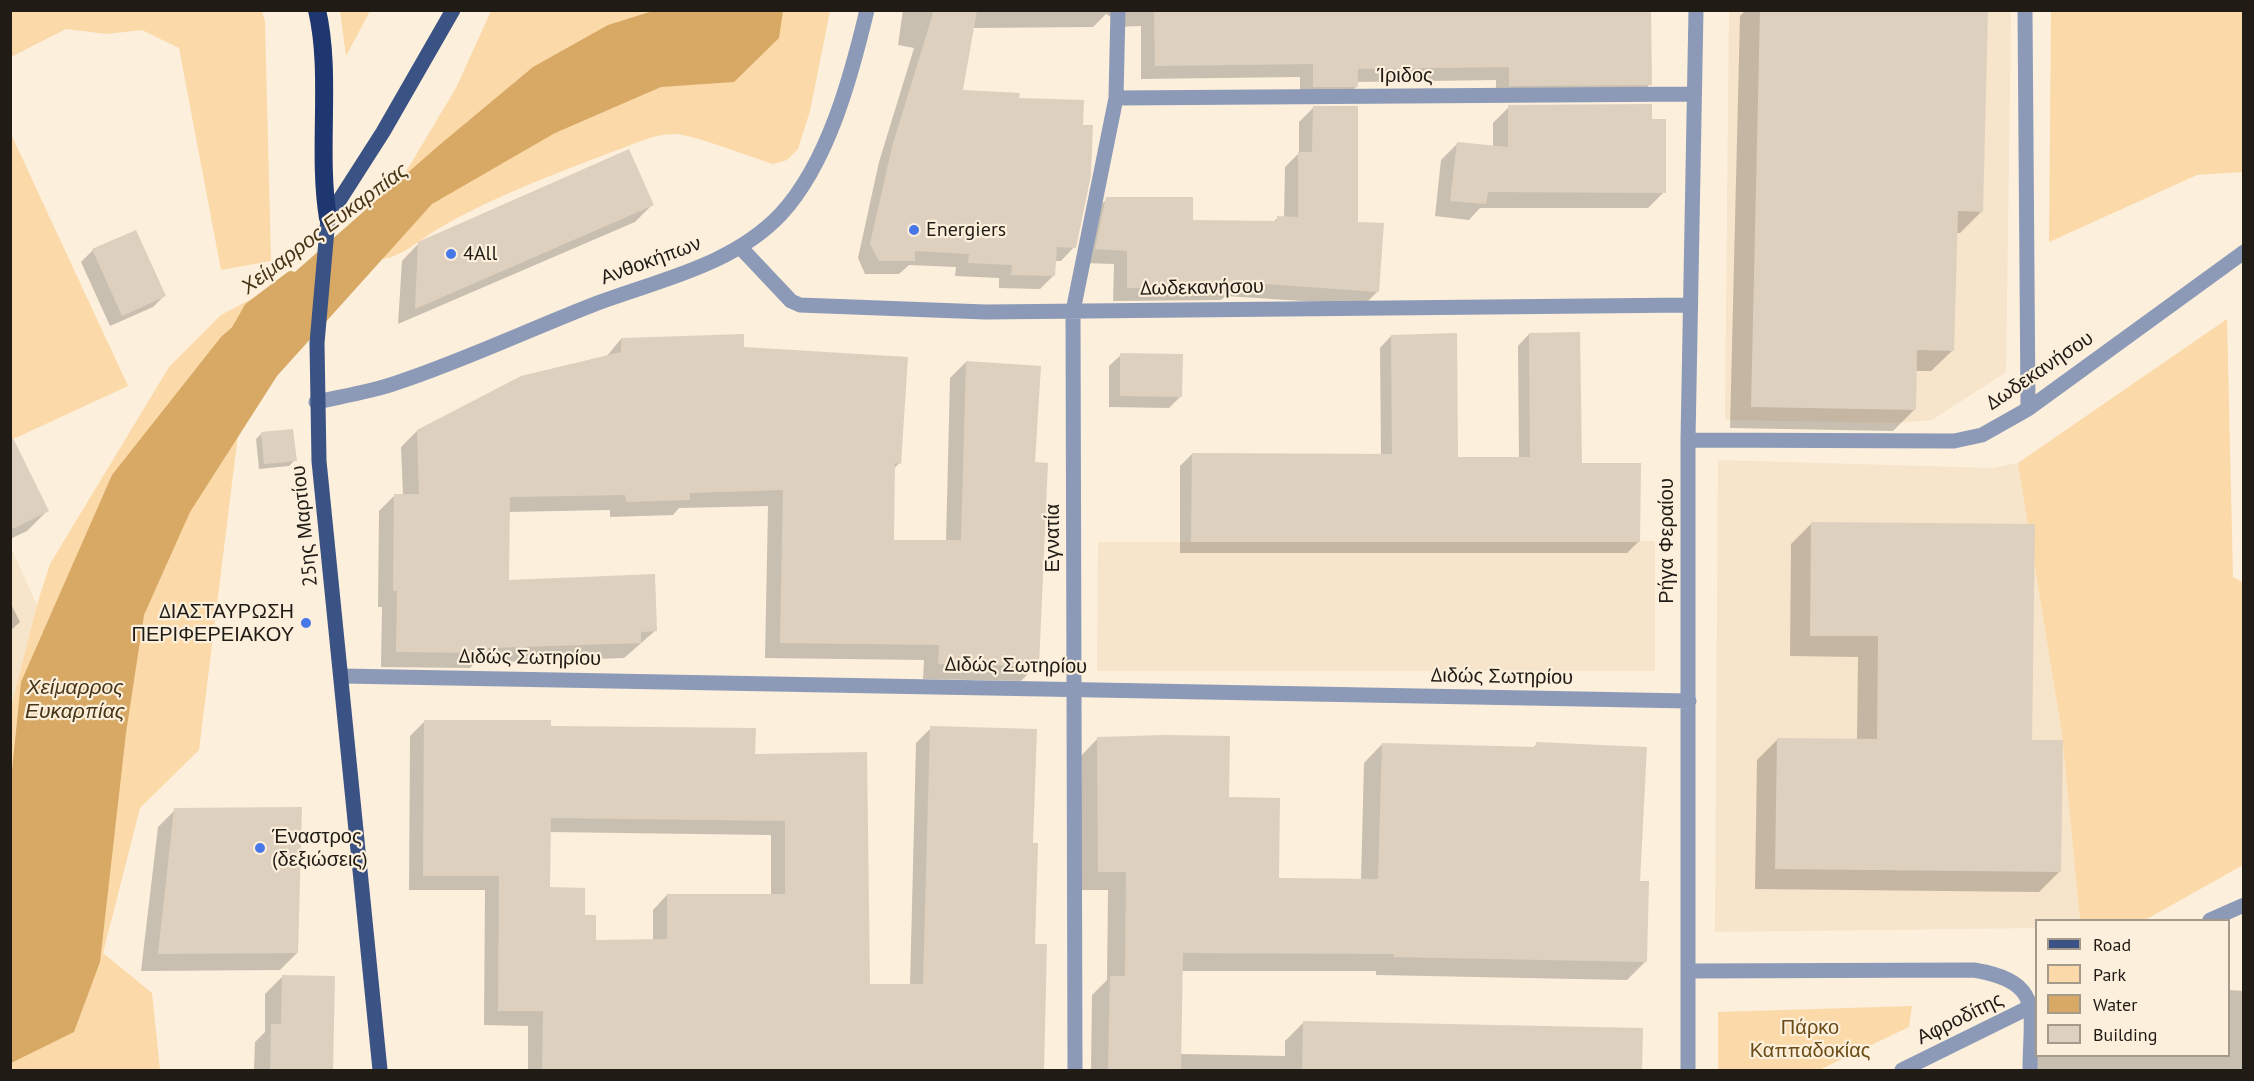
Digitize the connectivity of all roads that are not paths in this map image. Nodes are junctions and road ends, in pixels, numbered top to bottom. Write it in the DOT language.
graph roads {
  1 [pos="317,10"];
  2 [pos="453,10"];
  3 [pos="867,10"];
  4 [pos="1118,10"];
  5 [pos="1696,10"];
  6 [pos="2025,10"];
  7 [pos="1694,94"];
  8 [pos="1116,98"];
  9 [pos="328,218"];
  10 [pos="740,247"];
  11 [pos="2244,252"];
  12 [pos="1690,305"];
  13 [pos="1072,311"];
  14 [pos="316,402"];
  15 [pos="2028,409"];
  16 [pos="1688,440"];
  17 [pos="342,676"];
  18 [pos="1075,688"];
  19 [pos="1689,701"];
  20 [pos="2244,904"];
  21 [pos="2214,919"];
  22 [pos="1689,971"];
  23 [pos="2033,1006"];
  24 [pos="380,1071"];
  25 [pos="1075,1071"];
  26 [pos="1688,1071"];
  27 [pos="1902,1071"];
  28 [pos="2030,1071"];
  1 -- 9 [label="highway"];
  2 -- 9 [label="main road, 25ης Μαρτίου"];
  3 -- 10 [label="street, Ανθοκήπων"];
  4 -- 8 [label="street, Εγνατία"];
  5 -- 7 [label="street, Ρήγα Φεραίου"];
  6 -- 15 [label="street"];
  7 -- 8 [label="street, Ίριδος"];
  7 -- 12 [label="street, Ρήγα Φεραίου"];
  8 -- 13 [label="street, Εγνατία"];
  9 -- 14 [label="main road, 25ης Μαρτίου"];
  10 -- 13 [label="street, Δωδεκανήσου"];
  10 -- 14 [label="street, Ανθοκήπων"];
  11 -- 15 [label="street, Δωδεκανήσου"];
  12 -- 13 [label="street, Δωδεκανήσου"];
  12 -- 16 [label="street, Ρήγα Φεραίου"];
  13 -- 18 [label="street, Εγνατία"];
  14 -- 17 [label="main road, 25ης Μαρτίου"];
  15 -- 16 [label="street, Δωδεκανήσου"];
  16 -- 19 [label="street, Ρήγα Φεραίου"];
  17 -- 18 [label="street, Διδώς Σωτηρίου"];
  17 -- 24 [label="main road, 25ης Μαρτίου"];
  18 -- 19 [label="street, Διδώς Σωτηρίου"];
  18 -- 25 [label="street, Εγνατία"];
  19 -- 22 [label="street, Ρήγα Φεραίου"];
  20 -- 21 [label="street"];
  22 -- 23 [label="street"];
  22 -- 26 [label="street, Ρήγα Φεραίου"];
  23 -- 27 [label="street, Αφροδίτης"];
  23 -- 28 [label="street"];
}
